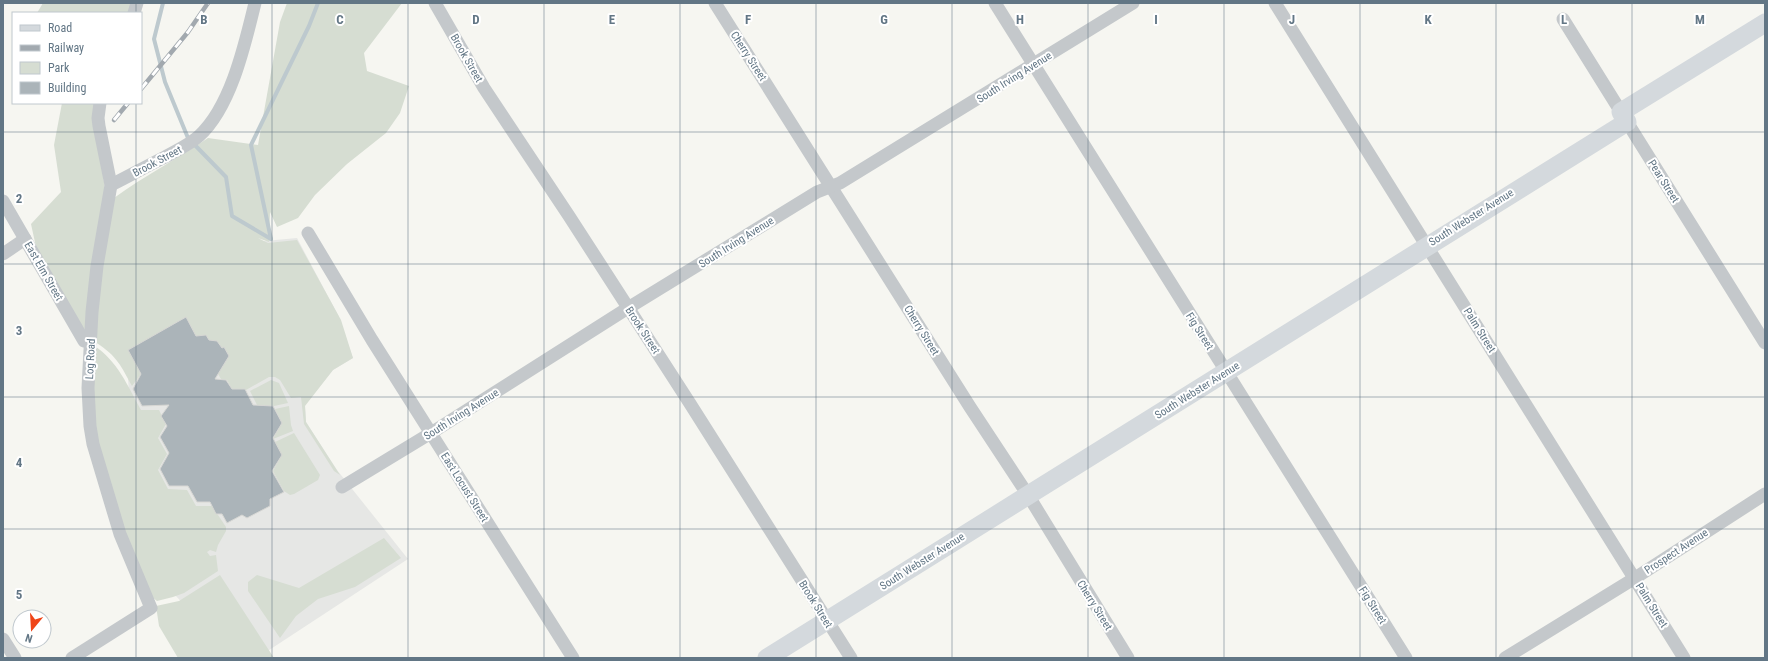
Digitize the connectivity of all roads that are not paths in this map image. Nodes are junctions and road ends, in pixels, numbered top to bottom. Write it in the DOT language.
graph roads {
  1 [pos="255,3"];
  2 [pos="435,3"];
  3 [pos="715,3"];
  4 [pos="995,3"];
  5 [pos="1133,3"];
  6 [pos="1275,3"];
  7 [pos="1563,20"];
  8 [pos="1765,24"];
  9 [pos="1034,64"];
  10 [pos="100,104"];
  11 [pos="1624,117"];
  12 [pos="111,185"];
  13 [pos="833,187"];
  14 [pos="3,202"];
  15 [pos="308,232"];
  16 [pos="25,239"];
  17 [pos="1426,245"];
  18 [pos="3,254"];
  19 [pos="628,308"];
  20 [pos="84,341"];
  21 [pos="1765,343"];
  22 [pos="1226,372"];
  23 [pos="432,433"];
  24 [pos="342,487"];
  25 [pos="1765,494"];
  26 [pos="1028,495"];
  27 [pos="1635,578"];
  28 [pos="827,621"];
  29 [pos="3,640"];
  30 [pos="15,658"];
  31 [pos="72,658"];
  32 [pos="573,658"];
  33 [pos="767,658"];
  34 [pos="851,658"];
  35 [pos="1128,658"];
  36 [pos="1406,658"];
  37 [pos="1505,658"];
  38 [pos="1684,658"];
  1 -- 12 [label="street, Brook Street"];
  2 -- 19 [label="street, Brook Street"];
  3 -- 13 [label="street, Cherry Street"];
  4 -- 9 [label="street, Fig Street"];
  5 -- 9 [label="street, South Irving Avenue"];
  6 -- 17 [label="street, Palm Street"];
  7 -- 11 [label="street, Pear Street"];
  8 -- 11 [label="street, South Webster Avenue"];
  9 -- 13 [label="street, South Irving Avenue"];
  9 -- 22 [label="street, Fig Street"];
  10 -- 12 [label="street, Log Road"];
  11 -- 17 [label="street, South Webster Avenue"];
  11 -- 21 [label="street, Pear Street"];
  12 -- 31 [label="street, Log Road"];
  13 -- 19 [label="street, South Irving Avenue"];
  13 -- 26 [label="street, Cherry Street"];
  14 -- 16 [label="street, East Elm Street"];
  15 -- 23 [label="street, East Locust Street"];
  16 -- 18 [label="street"];
  16 -- 20 [label="street, East Elm Street"];
  17 -- 22 [label="street, South Webster Avenue"];
  17 -- 27 [label="street, Palm Street"];
  19 -- 23 [label="street, South Irving Avenue"];
  19 -- 28 [label="street, Brook Street"];
  22 -- 26 [label="street, South Webster Avenue"];
  22 -- 36 [label="street, Fig Street"];
  23 -- 24 [label="street, South Irving Avenue"];
  23 -- 32 [label="street, East Locust Street"];
  25 -- 27 [label="street, Prospect Avenue"];
  26 -- 28 [label="street, South Webster Avenue"];
  26 -- 35 [label="street, Cherry Street"];
  27 -- 37 [label="street, Prospect Avenue"];
  27 -- 38 [label="street, Palm Street"];
  28 -- 33 [label="street, South Webster Avenue"];
  28 -- 34 [label="street, Brook Street"];
  29 -- 30 [label="street"];
}
